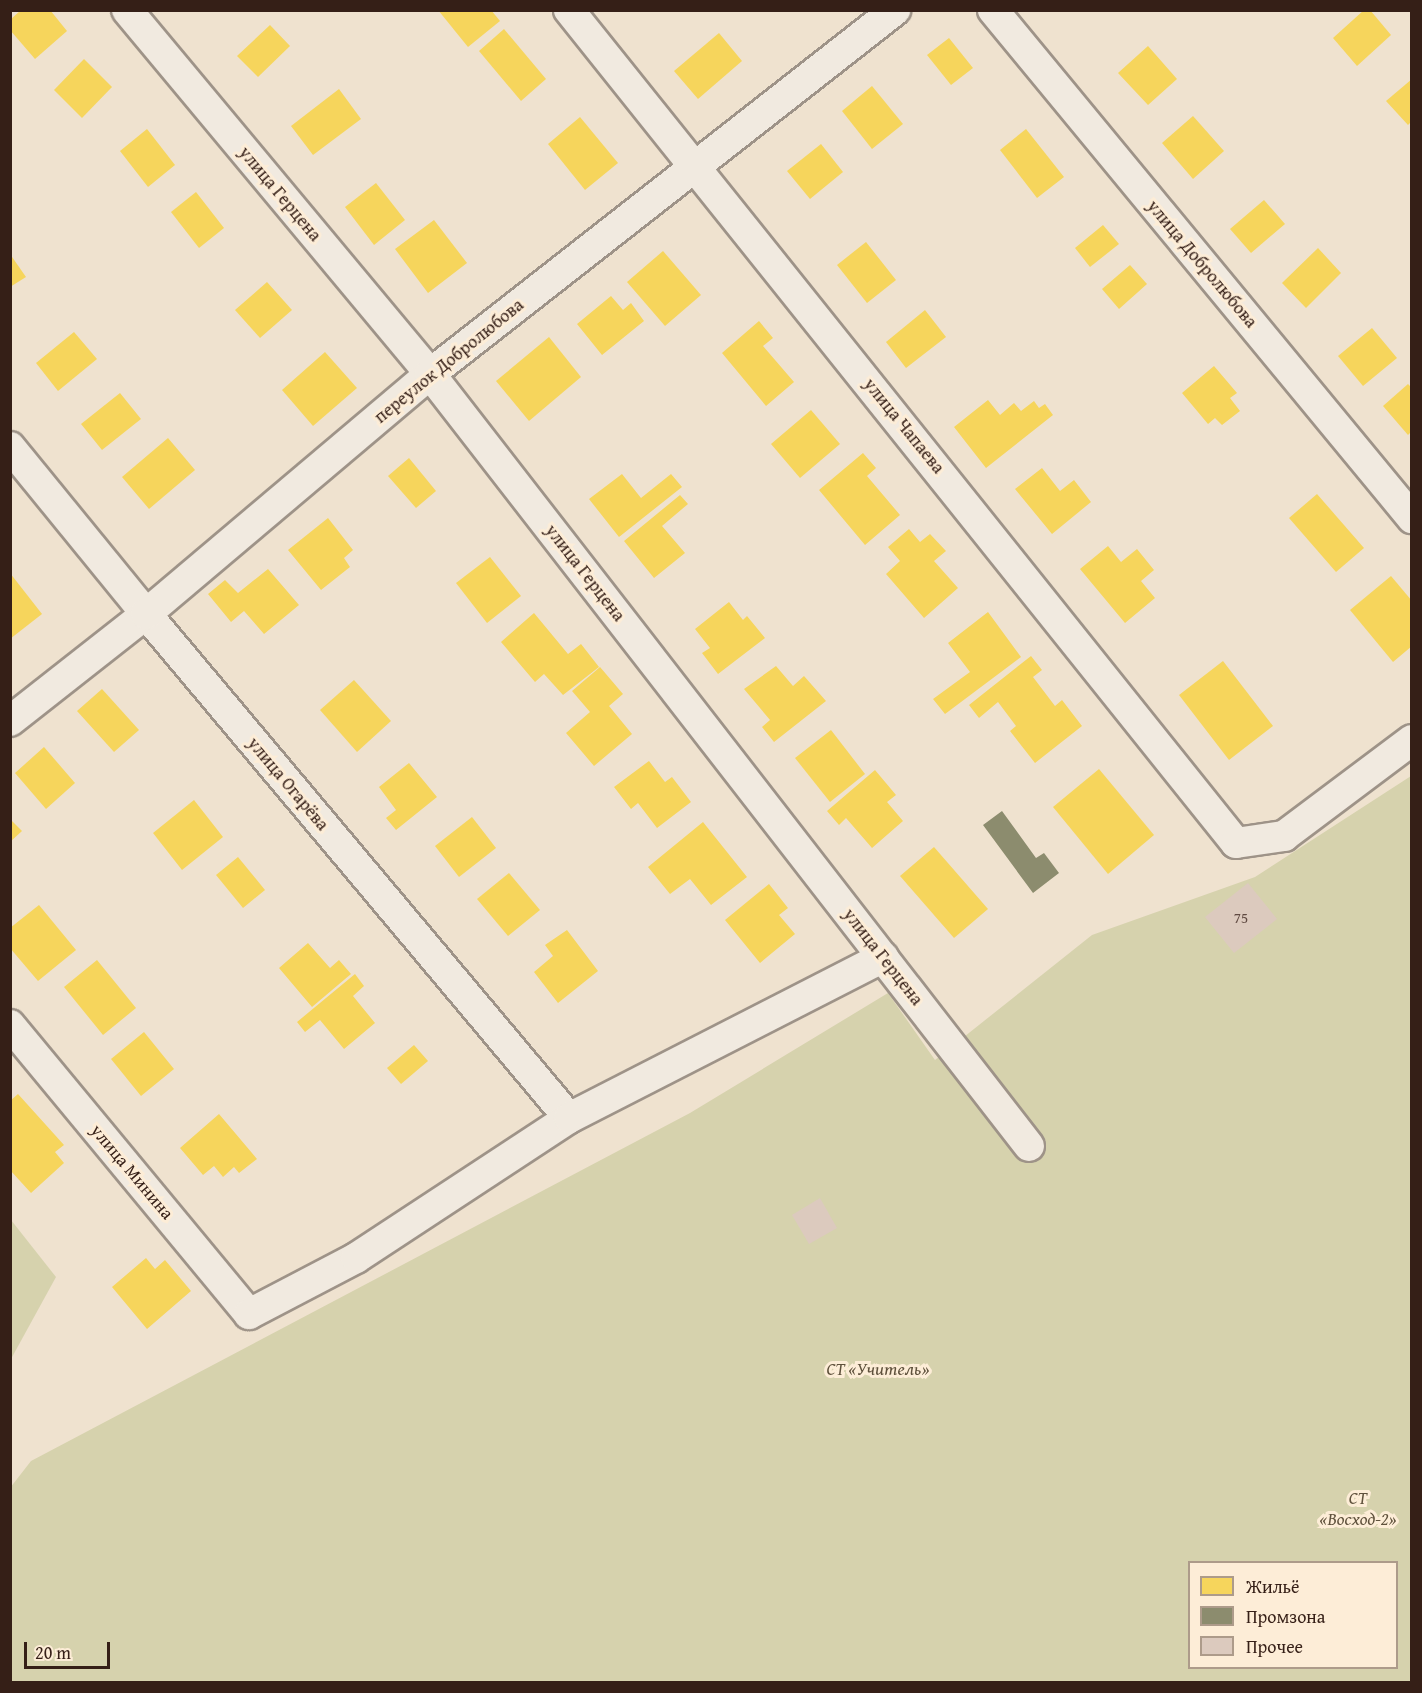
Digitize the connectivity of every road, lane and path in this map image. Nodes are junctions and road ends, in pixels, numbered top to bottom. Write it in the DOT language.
graph roads {
  1 [pos="127,10"];
  2 [pos="569,10"];
  3 [pos="895,10"];
  4 [pos="993,10"];
  5 [pos="697,167"];
  6 [pos="430,374"];
  7 [pos="10,447"];
  8 [pos="1412,518"];
  9 [pos="146,614"];
  10 [pos="10,721"];
  11 [pos="1412,740"];
  12 [pos="883,957"];
  13 [pos="10,1025"];
  14 [pos="569,1118"];
  15 [pos="1029,1146"];
  1 -- 6 [label="street, улица Герцена"];
  2 -- 5 [label="street, улица Чапаева"];
  3 -- 5 [label="street, переулок Добролюбова"];
  4 -- 8 [label="street, улица Добролюбова"];
  5 -- 6 [label="street, переулок Добролюбова"];
  5 -- 11 [label="street, улица Чапаева"];
  6 -- 9 [label="street, переулок Добролюбова"];
  6 -- 12 [label="street, улица Герцена"];
  7 -- 9 [label="street, улица Огарёва"];
  9 -- 10 [label="street, переулок Добролюбова"];
  9 -- 14 [label="street, улица Огарёва"];
  12 -- 14 [label="street"];
  12 -- 15 [label="street, улица Герцена"];
  13 -- 14 [label="street, улица Минина"];
}
